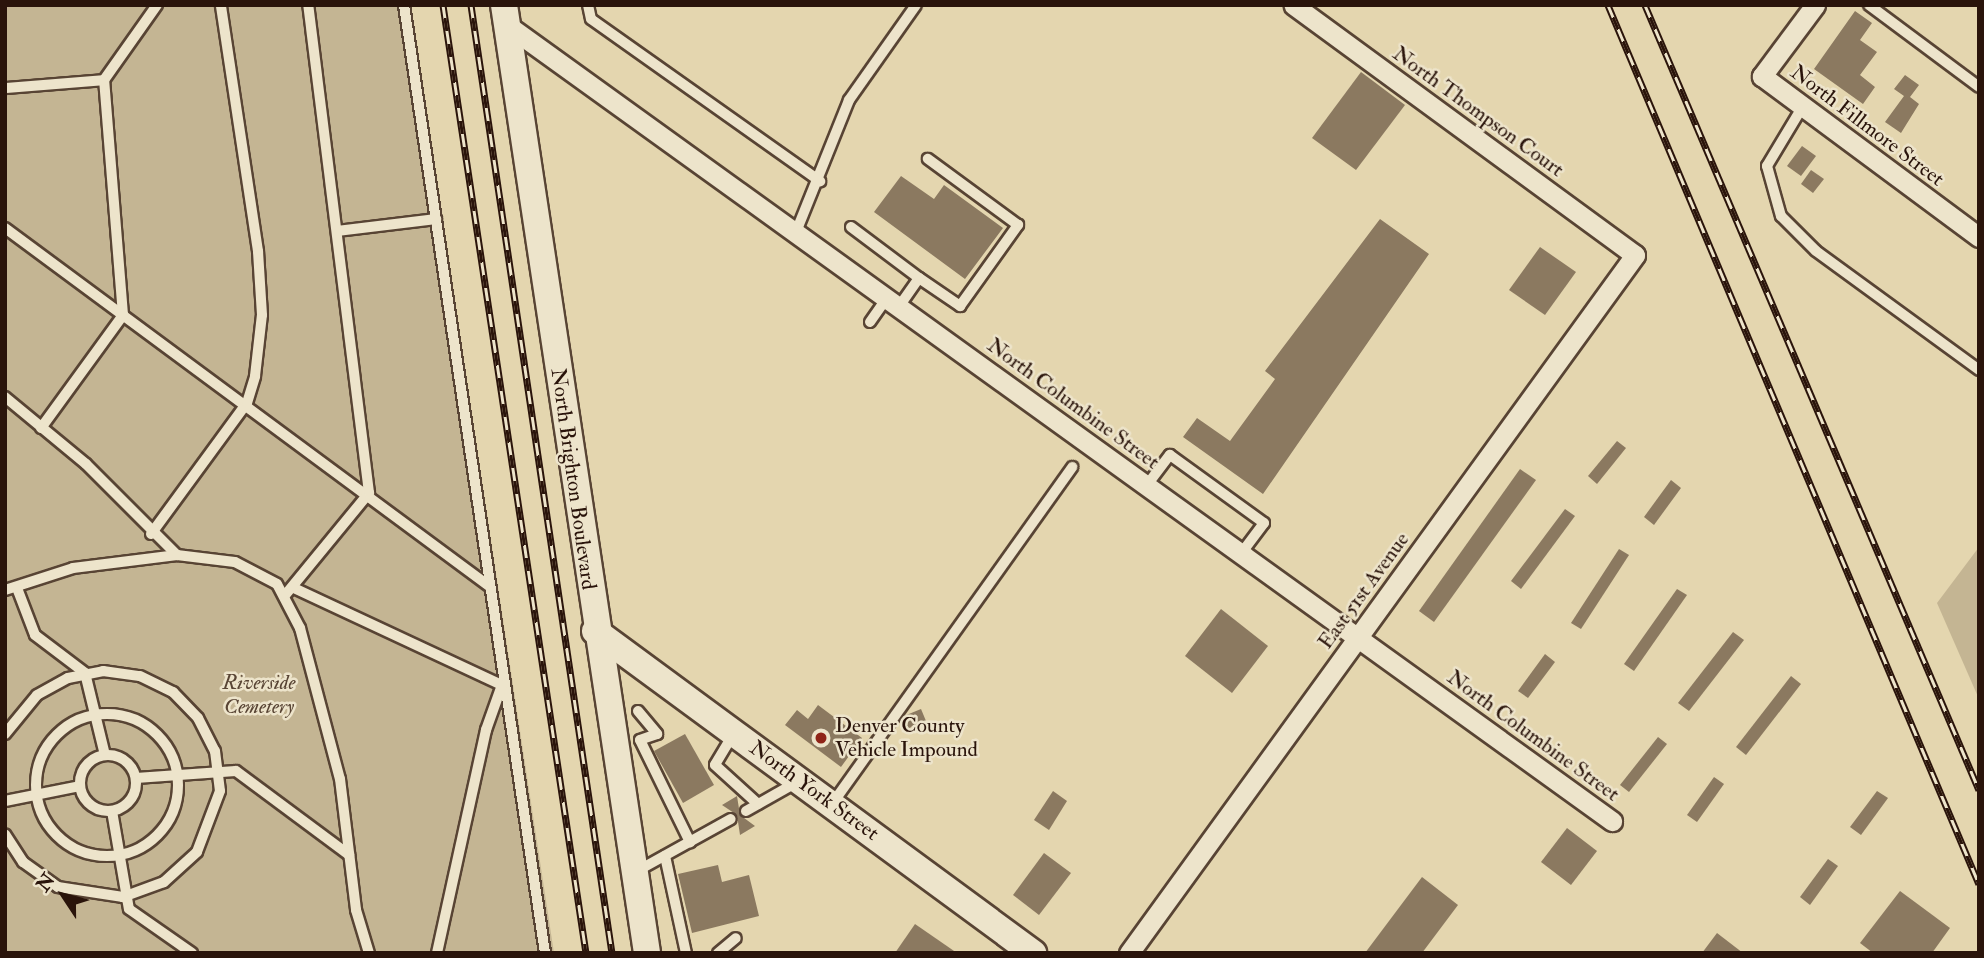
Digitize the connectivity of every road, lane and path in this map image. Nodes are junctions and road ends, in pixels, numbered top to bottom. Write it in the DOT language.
graph roads {
  1 [pos="157,5"];
  2 [pos="221,5"];
  3 [pos="308,5"];
  4 [pos="404,5"];
  5 [pos="589,5"];
  6 [pos="916,5"];
  7 [pos="1294,5"];
  8 [pos="1815,5"];
  9 [pos="1869,5"];
  10 [pos="506,15"];
  11 [pos="104,80"];
  12 [pos="1979,87"];
  13 [pos="5,88"];
  14 [pos="1803,106"];
  15 [pos="928,159"];
  16 [pos="820,180"];
  17 [pos="436,219"];
  18 [pos="851,227"];
  19 [pos="5,228"];
  20 [pos="337,232"];
  21 [pos="796,232"];
  22 [pos="1979,237"];
  23 [pos="1635,255"];
  24 [pos="919,278"];
  25 [pos="893,302"];
  26 [pos="123,315"];
  27 [pos="870,322"];
  28 [pos="1979,370"];
  29 [pos="5,397"];
  30 [pos="247,403"];
  31 [pos="41,428"];
  32 [pos="1072,467"];
  33 [pos="1147,485"];
  34 [pos="369,493"];
  35 [pos="151,534"];
  36 [pos="177,555"];
  37 [pos="1240,555"];
  38 [pos="489,586"];
  39 [pos="17,588"];
  40 [pos="5,590"];
  41 [pos="291,591"];
  42 [pos="595,631"];
  43 [pos="1357,638"];
  44 [pos="85,673"];
  45 [pos="502,685"];
  46 [pos="638,711"];
  47 [pos="99,714"];
  48 [pos="735,733"];
  49 [pos="5,734"];
  50 [pos="105,755"];
  51 [pos="219,769"];
  52 [pos="177,773"];
  53 [pos="136,778"];
  54 [pos="800,781"];
  55 [pos="80,786"];
  56 [pos="37,795"];
  57 [pos="5,801"];
  58 [pos="758,804"];
  59 [pos="832,804"];
  60 [pos="112,811"];
  61 [pos="746,811"];
  62 [pos="731,819"];
  63 [pos="1612,821"];
  64 [pos="5,834"];
  65 [pos="690,842"];
  66 [pos="119,855"];
  67 [pos="349,855"];
  68 [pos="665,856"];
  69 [pos="634,873"];
  70 [pos="123,897"];
  71 [pos="736,938"];
  72 [pos="192,953"];
  73 [pos="369,953"];
  74 [pos="437,953"];
  75 [pos="545,953"];
  76 [pos="647,953"];
  77 [pos="687,953"];
  78 [pos="718,953"];
  79 [pos="1033,953"];
  80 [pos="1129,953"];
  1 -- 11 [label="lane"];
  2 -- 30 [label="lane"];
  3 -- 20 [label="lane"];
  4 -- 17 [label="lane"];
  5 -- 16 [label="lane"];
  6 -- 16 [label="lane"];
  7 -- 23 [label="street, North Thompson Court"];
  8 -- 14 [label="street, North Fillmore Street"];
  9 -- 12 [label="lane"];
  10 -- 21 [label="street, North Columbine Street"];
  10 -- 42 [label="main road, North Brighton Boulevard"];
  11 -- 13 [label="lane"];
  11 -- 26 [label="lane"];
  14 -- 22 [label="street, North Fillmore Street"];
  14 -- 28 [label="lane"];
  15 -- 24 [label="lane"];
  16 -- 21 [label="lane"];
  17 -- 20 [label="lane"];
  17 -- 38 [label="lane"];
  18 -- 24 [label="lane"];
  19 -- 26 [label="lane"];
  20 -- 34 [label="lane"];
  21 -- 25 [label="street, North Columbine Street"];
  23 -- 43 [label="street, East 51st Avenue"];
  24 -- 25 [label="lane"];
  25 -- 27 [label="lane"];
  25 -- 33 [label="street, North Columbine Street"];
  26 -- 30 [label="lane"];
  26 -- 31 [label="lane"];
  29 -- 31 [label="lane"];
  30 -- 34 [label="lane"];
  30 -- 35 [label="lane"];
  31 -- 35 [label="lane"];
  32 -- 59 [label="lane"];
  33 -- 37 [label="street, North Columbine Street"];
  33 -- 37 [label="lane"];
  34 -- 38 [label="lane"];
  34 -- 41 [label="lane"];
  35 -- 36 [label="lane"];
  36 -- 39 [label="lane"];
  36 -- 41 [label="lane"];
  37 -- 43 [label="street, North Columbine Street"];
  38 -- 45 [label="lane"];
  39 -- 40 [label="lane"];
  39 -- 44 [label="lane"];
  41 -- 45 [label="lane"];
  41 -- 67 [label="lane"];
  42 -- 48 [label="main road, North York Street"];
  42 -- 69 [label="main road, North Brighton Boulevard"];
  43 -- 63 [label="street, North Columbine Street"];
  43 -- 80 [label="street, East 51st Avenue"];
  44 -- 47 [label="lane"];
  44 -- 49 [label="lane"];
  44 -- 51 [label="lane"];
  45 -- 74 [label="lane"];
  45 -- 75 [label="lane"];
  46 -- 65 [label="lane"];
  47 -- 50 [label="lane"];
  47 -- 52 [label="lane"];
  47 -- 56 [label="lane"];
  48 -- 54 [label="main road, North York Street"];
  48 -- 58 [label="lane"];
  50 -- 53 [label="lane"];
  50 -- 55 [label="lane"];
  51 -- 52 [label="lane"];
  51 -- 67 [label="lane"];
  51 -- 70 [label="lane"];
  52 -- 53 [label="lane"];
  52 -- 66 [label="lane"];
  53 -- 60 [label="lane"];
  54 -- 58 [label="lane"];
  54 -- 59 [label="main road, North York Street"];
  55 -- 56 [label="lane"];
  55 -- 60 [label="lane"];
  56 -- 57 [label="lane"];
  56 -- 66 [label="lane"];
  58 -- 61 [label="lane"];
  59 -- 79 [label="main road, North York Street"];
  60 -- 66 [label="lane"];
  62 -- 65 [label="lane"];
  64 -- 70 [label="lane"];
  65 -- 68 [label="lane"];
  66 -- 70 [label="lane"];
  67 -- 73 [label="lane"];
  68 -- 69 [label="lane"];
  68 -- 77 [label="lane"];
  69 -- 76 [label="main road, North Brighton Boulevard"];
  70 -- 72 [label="lane"];
  71 -- 78 [label="lane"];
}
